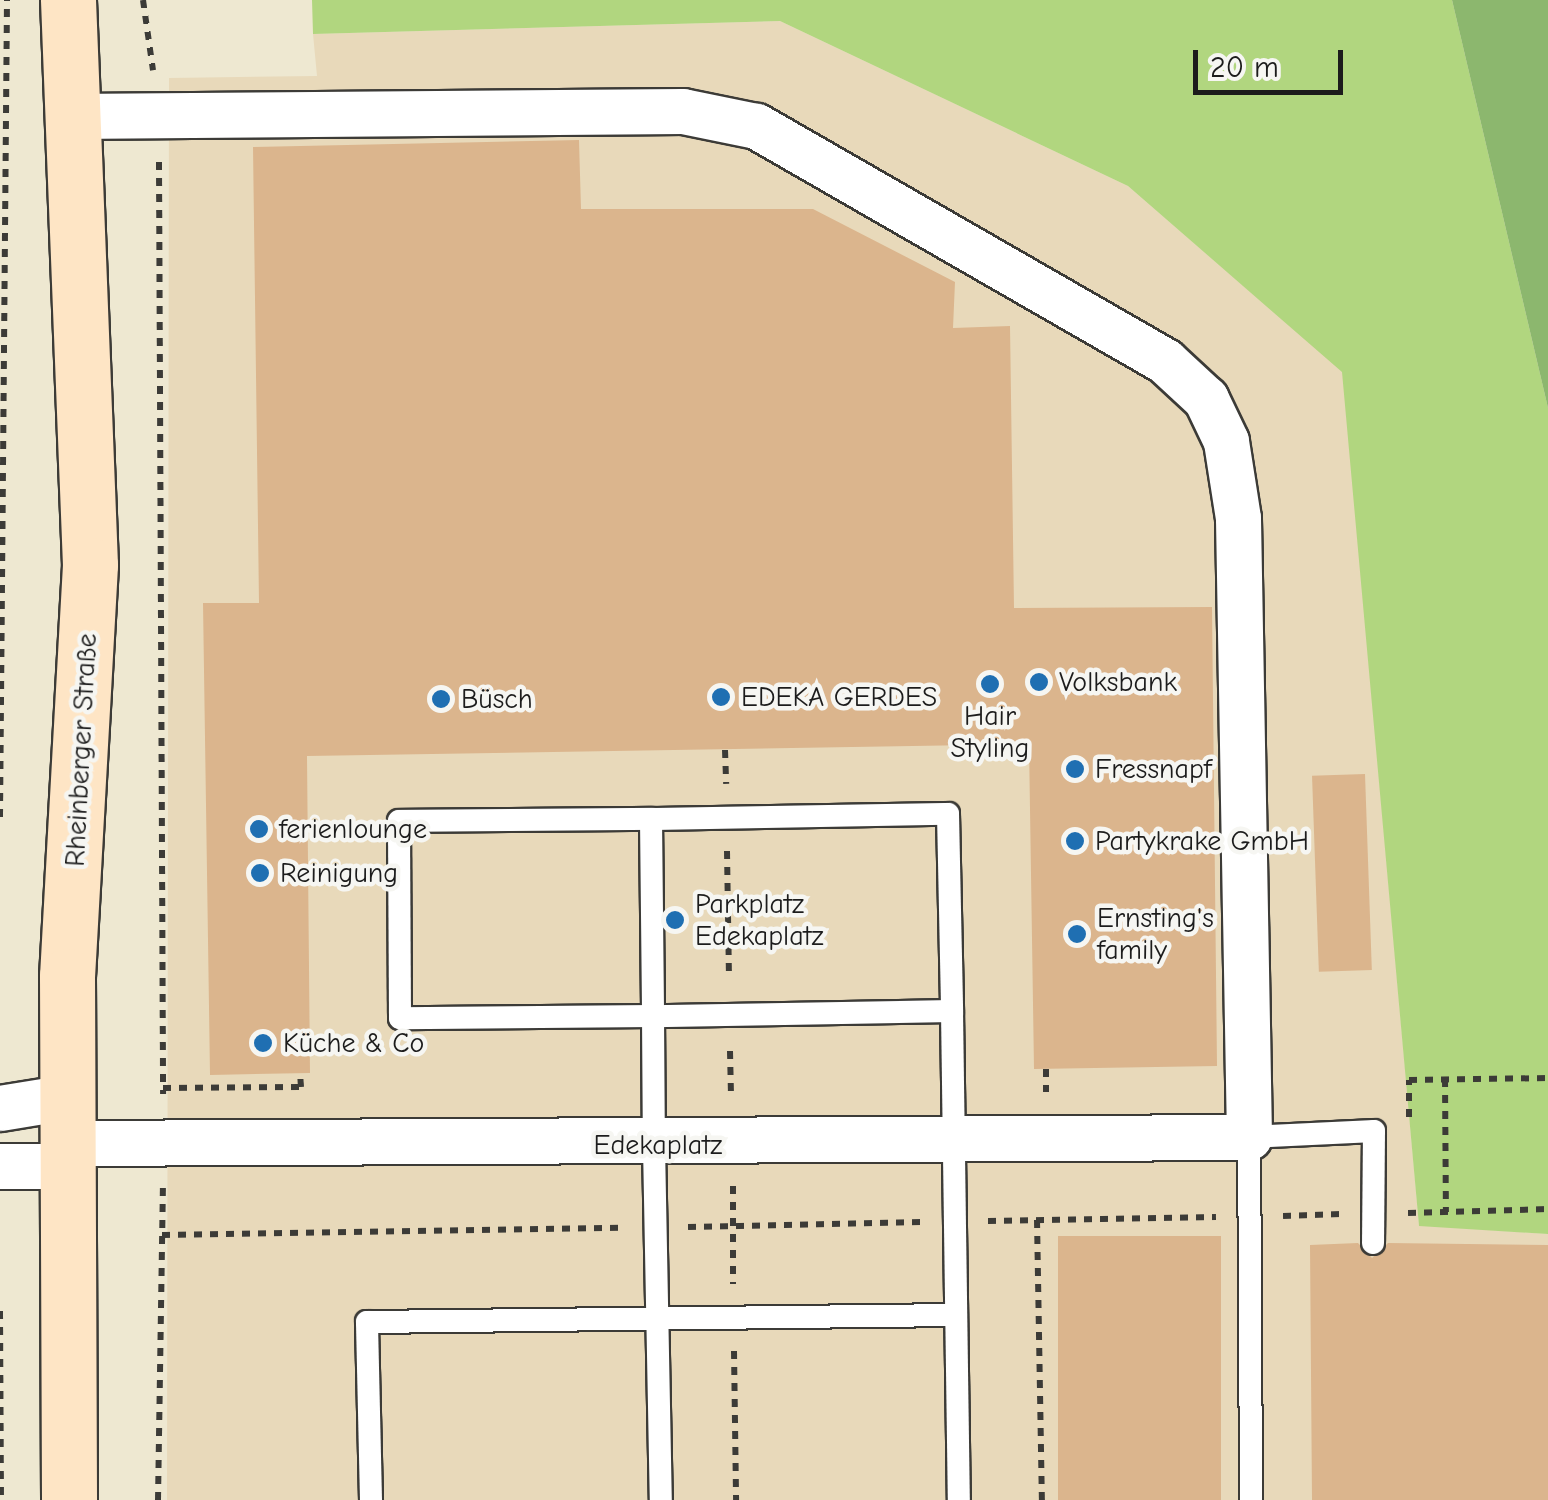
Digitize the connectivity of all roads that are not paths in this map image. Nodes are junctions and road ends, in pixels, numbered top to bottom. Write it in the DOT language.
graph roads {
  1 [pos="68,0"];
  2 [pos="70,116"];
  3 [pos="651,819"];
  4 [pos="952,1011"];
  5 [pos="652,1016"];
  6 [pos="0,1108"];
  7 [pos="67,1136"];
  8 [pos="1249,1137"];
  9 [pos="954,1142"];
  10 [pos="654,1146"];
  11 [pos="0,1166"];
  12 [pos="1373,1243"];
  13 [pos="956,1315"];
  14 [pos="659,1318"];
  15 [pos="69,1500"];
  16 [pos="371,1500"];
  17 [pos="661,1500"];
  18 [pos="959,1500"];
  19 [pos="1251,1500"];
  1 -- 2 [label="main road, Rheinberger Straße"];
  2 -- 7 [label="main road, Rheinberger Straße"];
  2 -- 8 [label="street"];
  3 -- 4 [label="lane"];
  3 -- 5 [label="lane"];
  3 -- 5 [label="lane"];
  4 -- 5 [label="lane"];
  4 -- 9 [label="lane"];
  5 -- 10 [label="lane"];
  6 -- 7 [label="street"];
  7 -- 10 [label="street, Edekaplatz"];
  7 -- 11 [label="street"];
  7 -- 15 [label="main road, Rheinberger Straße"];
  8 -- 9 [label="street, Edekaplatz"];
  8 -- 12 [label="lane"];
  8 -- 19 [label="lane"];
  9 -- 10 [label="street, Edekaplatz"];
  9 -- 13 [label="lane"];
  10 -- 14 [label="lane"];
  13 -- 14 [label="lane"];
  13 -- 18 [label="lane"];
  14 -- 16 [label="lane"];
  14 -- 17 [label="lane"];
}
